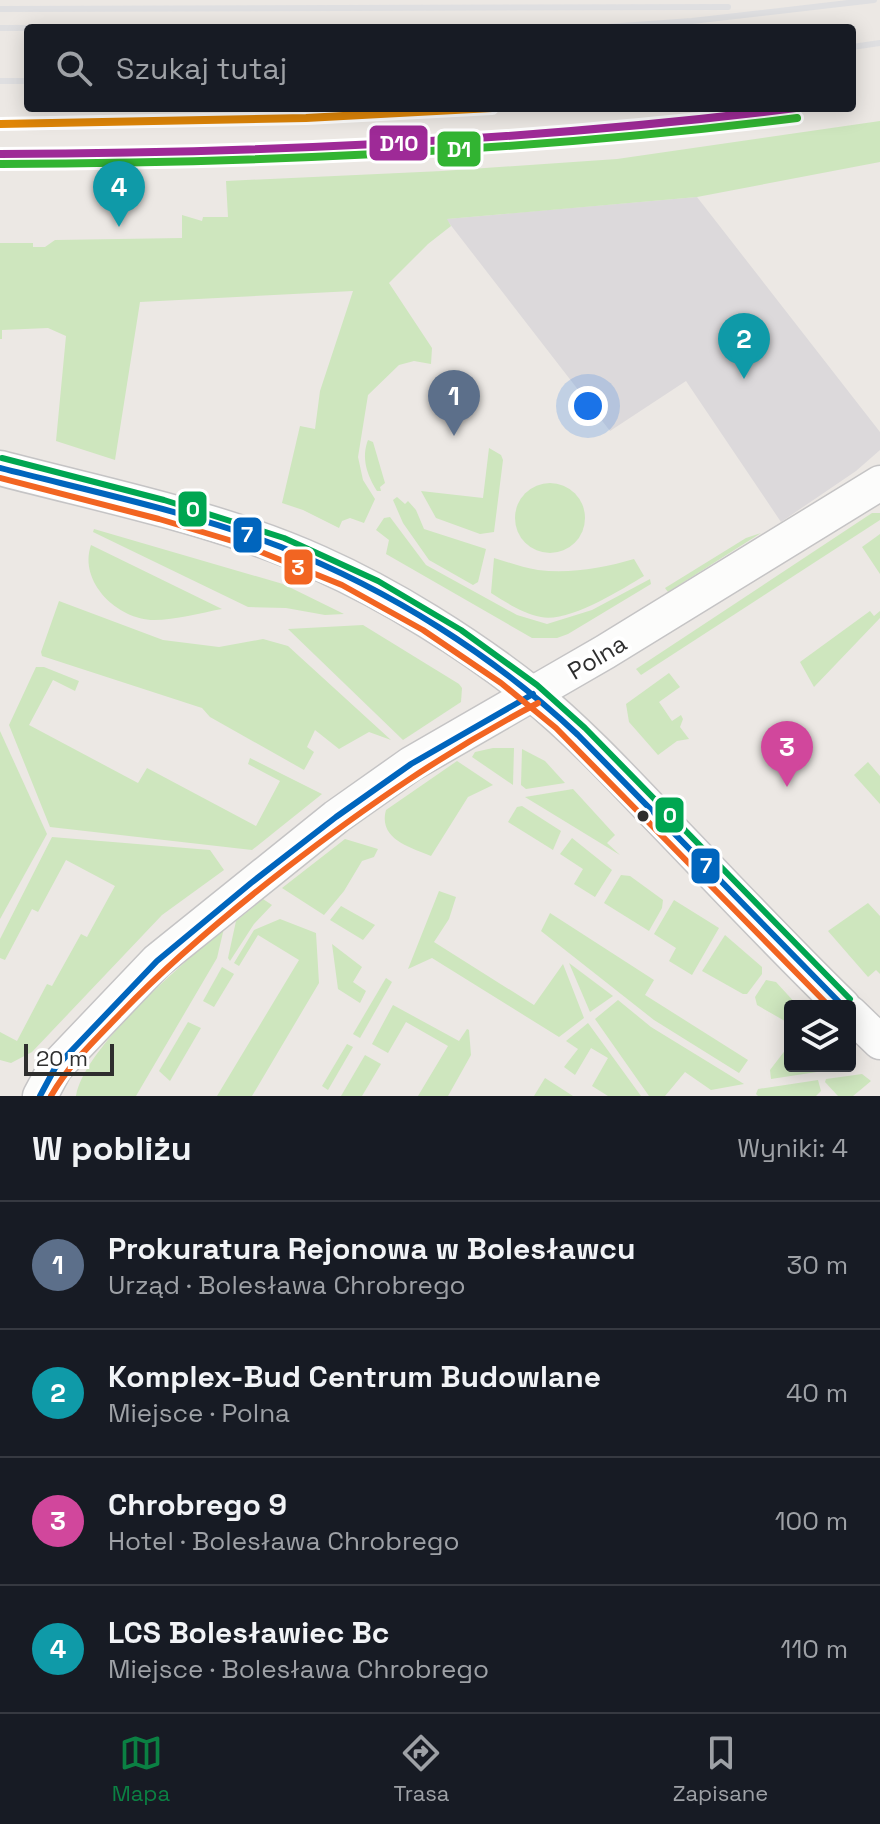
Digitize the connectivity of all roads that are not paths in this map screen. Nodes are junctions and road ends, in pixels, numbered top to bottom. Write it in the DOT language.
graph roads {
  1 [pos="0,468"];
  2 [pos="880,483"];
  3 [pos="533,694"];
  4 [pos="837,1000"];
  5 [pos="856,1019"];
  6 [pos="880,1042"];
  7 [pos="40,1096"];
  1 -- 3 [label="street"];
  2 -- 3 [label="street, Polna"];
  3 -- 4 [label="street"];
  3 -- 7 [label="street, Polna"];
  5 -- 6 [label="street"];
}
